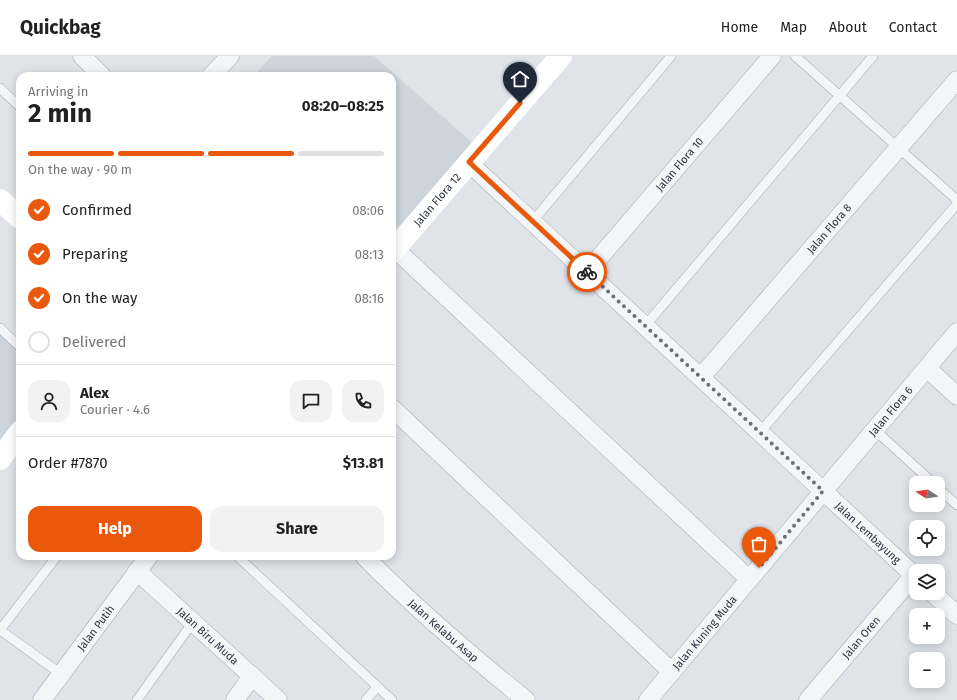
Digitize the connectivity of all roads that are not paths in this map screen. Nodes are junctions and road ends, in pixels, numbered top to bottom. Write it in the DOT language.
graph roads {
  1 [pos="82,56"];
  2 [pos="230,56"];
  3 [pos="561,56"];
  4 [pos="671,56"];
  5 [pos="772,56"];
  6 [pos="794,56"];
  7 [pos="873,56"];
  8 [pos="98,72"];
  9 [pos="215,72"];
  10 [pos="957,80"];
  11 [pos="0,88"];
  12 [pos="839,96"];
  13 [pos="16,103"];
  14 [pos="900,149"];
  15 [pos="469,162"];
  16 [pos="0,200"];
  17 [pos="957,200"];
  18 [pos="957,204"];
  19 [pos="16,214"];
  20 [pos="533,221"];
  21 [pos="396,248"];
  22 [pos="396,252"];
  23 [pos="587,272"];
  24 [pos="645,326"];
  25 [pos="0,328"];
  26 [pos="957,332"];
  27 [pos="16,343"];
  28 [pos="927,368"];
  29 [pos="700,377"];
  30 [pos="957,396"];
  31 [pos="396,412"];
  32 [pos="875,430"];
  33 [pos="760,432"];
  34 [pos="16,437"];
  35 [pos="0,459"];
  36 [pos="925,476"];
  37 [pos="823,491"];
  38 [pos="945,494"];
  39 [pos="957,505"];
  40 [pos="54,560"];
  41 [pos="146,560"];
  42 [pos="241,560"];
  43 [pos="368,560"];
  44 [pos="909,570"];
  45 [pos="138,572"];
  46 [pos="749,579"];
  47 [pos="909,583"];
  48 [pos="941,600"];
  49 [pos="957,615"];
  50 [pos="193,622"];
  51 [pos="0,630"];
  52 [pos="672,672"];
  53 [pos="61,674"];
  54 [pos="252,676"];
  55 [pos="377,687"];
  56 [pos="42,700"];
  57 [pos="137,700"];
  58 [pos="235,700"];
  59 [pos="278,700"];
  60 [pos="366,700"];
  61 [pos="392,700"];
  62 [pos="526,700"];
  63 [pos="648,700"];
  64 [pos="808,700"];
  1 -- 8 [label="street"];
  2 -- 9 [label="street"];
  3 -- 15 [label="street, Jalan Flora 12"];
  4 -- 20 [label="lane"];
  5 -- 23 [label="street, Jalan Flora 10"];
  6 -- 12 [label="lane"];
  7 -- 12 [label="lane"];
  10 -- 14 [label="street, Jalan Flora 8"];
  11 -- 13 [label="lane"];
  12 -- 14 [label="lane"];
  12 -- 24 [label="lane"];
  14 -- 17 [label="lane"];
  14 -- 29 [label="street, Jalan Flora 8"];
  15 -- 20 [label="street, Jalan Lembayung"];
  15 -- 21 [label="street, Jalan Flora 12"];
  16 -- 19 [label="street"];
  18 -- 33 [label="lane"];
  20 -- 23 [label="street, Jalan Lembayung"];
  22 -- 46 [label="street"];
  23 -- 24 [label="street, Jalan Lembayung"];
  24 -- 29 [label="street, Jalan Lembayung"];
  25 -- 27 [label="lane"];
  26 -- 28 [label="street, Jalan Flora 6"];
  28 -- 30 [label="street"];
  28 -- 32 [label="street, Jalan Flora 6"];
  29 -- 33 [label="street, Jalan Lembayung"];
  31 -- 52 [label="street"];
  32 -- 36 [label="lane"];
  32 -- 37 [label="street, Jalan Flora 6"];
  33 -- 37 [label="street, Jalan Lembayung"];
  34 -- 35 [label="street"];
  37 -- 44 [label="street, Jalan Lembayung"];
  37 -- 46 [label="street, Jalan Kuning Muda"];
  38 -- 39 [label="lane"];
  40 -- 51 [label="lane"];
  41 -- 45 [label="street, Jalan Putih"];
  42 -- 55 [label="lane"];
  43 -- 62 [label="street, Jalan Kelabu Asap"];
  45 -- 50 [label="street, Jalan Biru Muda"];
  45 -- 53 [label="street, Jalan Putih"];
  46 -- 52 [label="street, Jalan Kuning Muda"];
  47 -- 64 [label="street, Jalan Oren"];
  48 -- 49 [label="street"];
  50 -- 54 [label="street, Jalan Biru Muda"];
  50 -- 57 [label="lane"];
  51 -- 53 [label="lane"];
  52 -- 63 [label="street, Jalan Kuning Muda"];
  53 -- 56 [label="street, Jalan Putih"];
  54 -- 58 [label="street"];
  54 -- 59 [label="street, Jalan Biru Muda"];
  55 -- 60 [label="lane"];
  55 -- 61 [label="lane"];
}
